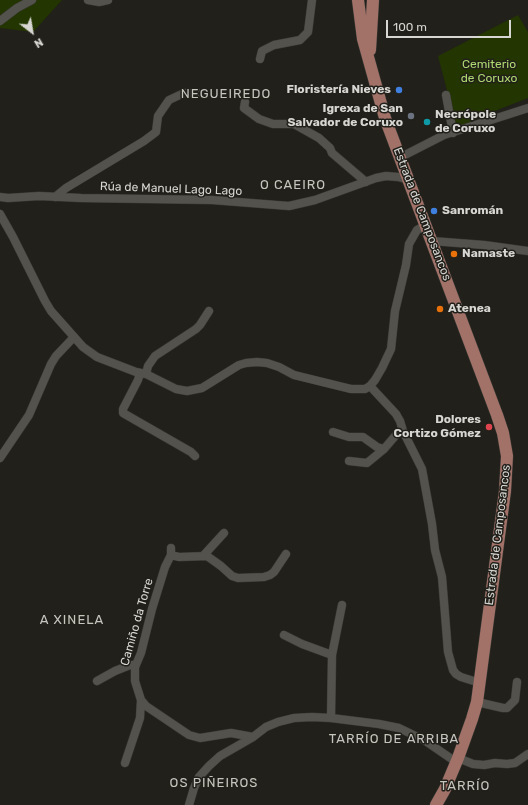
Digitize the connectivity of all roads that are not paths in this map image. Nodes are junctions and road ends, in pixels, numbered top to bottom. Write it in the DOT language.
graph roads {
  1 [pos="32,0"];
  2 [pos="88,0"];
  3 [pos="108,0"];
  4 [pos="312,0"];
  5 [pos="358,0"];
  6 [pos="373,0"];
  7 [pos="0,21"];
  8 [pos="369,58"];
  9 [pos="260,59"];
  10 [pos="198,93"];
  11 [pos="446,95"];
  12 [pos="245,102"];
  13 [pos="528,108"];
  14 [pos="453,133"];
  15 [pos="401,157"];
  16 [pos="409,180"];
  17 [pos="366,182"];
  18 [pos="0,197"];
  19 [pos="55,197"];
  20 [pos="0,214"];
  21 [pos="426,225"];
  22 [pos="432,241"];
  23 [pos="528,251"];
  24 [pos="209,311"];
  25 [pos="74,337"];
  26 [pos="143,374"];
  27 [pos="370,386"];
  28 [pos="333,432"];
  29 [pos="403,432"];
  30 [pos="384,449"];
  31 [pos="195,456"];
  32 [pos="0,458"];
  33 [pos="349,461"];
  34 [pos="224,533"];
  35 [pos="286,554"];
  36 [pos="203,556"];
  37 [pos="342,604"];
  38 [pos="284,635"];
  39 [pos="332,654"];
  40 [pos="136,665"];
  41 [pos="97,681"];
  42 [pos="517,682"];
  43 [pos="480,683"];
  44 [pos="141,700"];
  45 [pos="477,702"];
  46 [pos="331,718"];
  47 [pos="253,737"];
  48 [pos="528,754"];
  49 [pos="457,760"];
  50 [pos="125,763"];
  51 [pos="445,789"];
  52 [pos="189,805"];
  53 [pos="436,805"];
  54 [pos="440,805"];
  1 -- 7 [label="street"];
  2 -- 3 [label="street"];
  4 -- 9 [label="street"];
  5 -- 8 [label="main road, Estrada de Camposancos"];
  6 -- 8 [label="main road, Estrada de Camposancos"];
  8 -- 15 [label="main road, Estrada de Camposancos"];
  10 -- 19 [label="street"];
  11 -- 14 [label="street"];
  12 -- 17 [label="street"];
  13 -- 14 [label="street"];
  14 -- 15 [label="street"];
  15 -- 16 [label="main road, Estrada de Camposancos"];
  16 -- 17 [label="street, Rúa de Manuel Lago Lago"];
  16 -- 21 [label="main road, Estrada de Camposancos"];
  17 -- 19 [label="street, Rúa de Manuel Lago Lago"];
  18 -- 19 [label="street, Rúa de Manuel Lago Lago"];
  20 -- 25 [label="street"];
  21 -- 22 [label="main road, Estrada de Camposancos"];
  21 -- 27 [label="street"];
  22 -- 23 [label="street"];
  22 -- 43 [label="main road, Estrada de Camposancos"];
  24 -- 26 [label="street"];
  25 -- 26 [label="street"];
  25 -- 32 [label="street"];
  26 -- 27 [label="street"];
  26 -- 31 [label="street"];
  27 -- 29 [label="street"];
  28 -- 30 [label="street"];
  29 -- 30 [label="street"];
  29 -- 43 [label="street"];
  30 -- 33 [label="street"];
  34 -- 36 [label="street"];
  35 -- 36 [label="street"];
  36 -- 40 [label="street, Camiño da Torre"];
  37 -- 39 [label="street"];
  38 -- 39 [label="street"];
  39 -- 46 [label="street"];
  40 -- 41 [label="street"];
  40 -- 44 [label="street, Camiño da Torre"];
  42 -- 45 [label="street"];
  43 -- 45 [label="main road, Estrada de Camposancos"];
  44 -- 47 [label="street"];
  44 -- 50 [label="street"];
  45 -- 49 [label="main road, Estrada de Camposancos"];
  46 -- 47 [label="street"];
  46 -- 49 [label="street"];
  47 -- 52 [label="street"];
  48 -- 49 [label="street"];
  49 -- 51 [label="main road, Estrada de Camposancos"];
  51 -- 53 [label="main road, Estrada de Camposancos"];
  51 -- 54 [label="main road, Estrada de Camposancos"];
}
